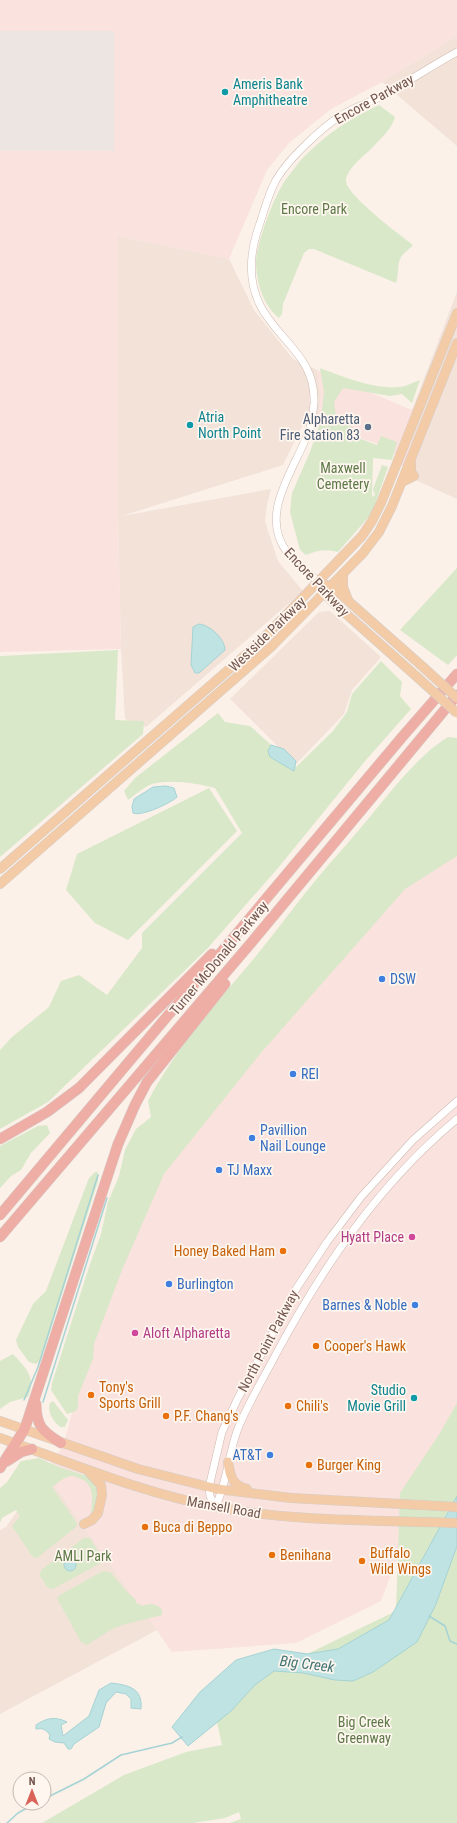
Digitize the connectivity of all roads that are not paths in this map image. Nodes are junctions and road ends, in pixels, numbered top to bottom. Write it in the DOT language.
graph roads {
  1 [pos="457,52"];
  2 [pos="457,313"];
  3 [pos="457,343"];
  4 [pos="343,574"];
  5 [pos="319,582"];
  6 [pos="331,586"];
  7 [pos="324,593"];
  8 [pos="348,601"];
  9 [pos="336,604"];
  10 [pos="311,607"];
  11 [pos="271,647"];
  12 [pos="457,674"];
  13 [pos="457,695"];
  14 [pos="457,698"];
  15 [pos="457,713"];
  16 [pos="0,870"];
  17 [pos="0,884"];
  18 [pos="239,930"];
  19 [pos="251,943"];
  20 [pos="457,1101"];
  21 [pos="457,1119"];
  22 [pos="0,1139"];
  23 [pos="0,1215"];
  24 [pos="0,1237"];
  25 [pos="259,1357"];
  26 [pos="272,1363"];
  27 [pos="35,1398"];
  28 [pos="0,1421"];
  29 [pos="24,1430"];
  30 [pos="0,1438"];
  31 [pos="61,1443"];
  32 [pos="16,1444"];
  33 [pos="32,1449"];
  34 [pos="228,1462"];
  35 [pos="2,1466"];
  36 [pos="87,1469"];
  37 [pos="209,1487"];
  38 [pos="222,1489"];
  39 [pos="267,1496"];
  40 [pos="215,1507"];
  41 [pos="457,1507"];
  42 [pos="457,1523"];
  43 [pos="84,1524"];
  1 -- 5 [label="street, Encore Parkway"];
  2 -- 5 [label="main road, Westside Parkway"];
  3 -- 4 [label="main road, Westside Parkway"];
  4 -- 6 [label="main road, Westside Parkway"];
  4 -- 8 [label="main road"];
  5 -- 6 [label="main road"];
  5 -- 7 [label="main road, Encore Parkway"];
  5 -- 11 [label="main road"];
  5 -- 16 [label="main road, Westside Parkway"];
  6 -- 7 [label="main road, Westside Parkway"];
  6 -- 8 [label="main road, Encore Parkway"];
  7 -- 9 [label="main road, Encore Parkway"];
  7 -- 10 [label="main road, Westside Parkway"];
  8 -- 14 [label="main road, Encore Parkway, bridge"];
  9 -- 10 [label="main road"];
  9 -- 15 [label="main road, Encore Parkway, bridge"];
  10 -- 11 [label="main road, Westside Parkway"];
  11 -- 17 [label="main road, Westside Parkway"];
  12 -- 18 [label="highway, Turner McDonald Parkway"];
  13 -- 19 [label="highway, Turner McDonald Parkway"];
  18 -- 22 [label="highway"];
  18 -- 23 [label="highway, Turner McDonald Parkway"];
  19 -- 24 [label="highway, Turner McDonald Parkway"];
  19 -- 27 [label="highway"];
  20 -- 25 [label="street, North Point Parkway"];
  21 -- 26 [label="street, North Point Parkway"];
  25 -- 26 [label="street"];
  25 -- 37 [label="street, North Point Parkway"];
  26 -- 34 [label="street, North Point Parkway"];
  27 -- 29 [label="highway"];
  27 -- 31 [label="highway"];
  28 -- 29 [label="main road, Mansell Road"];
  29 -- 31 [label="main road, Mansell Road"];
  29 -- 32 [label="highway"];
  30 -- 32 [label="main road, Mansell Road"];
  31 -- 37 [label="main road, Mansell Road"];
  32 -- 33 [label="main road, Mansell Road"];
  32 -- 35 [label="highway"];
  33 -- 35 [label="highway"];
  33 -- 36 [label="main road, Mansell Road"];
  34 -- 38 [label="street, North Point Parkway"];
  34 -- 39 [label="main road"];
  36 -- 40 [label="main road, Mansell Road"];
  36 -- 43 [label="main road"];
  37 -- 38 [label="main road, Mansell Road"];
  37 -- 40 [label="street, North Point Parkway"];
  38 -- 39 [label="main road, Mansell Road"];
  38 -- 40 [label="street, North Point Parkway"];
  39 -- 41 [label="main road, Mansell Road"];
  40 -- 42 [label="main road, Mansell Road"];
}
